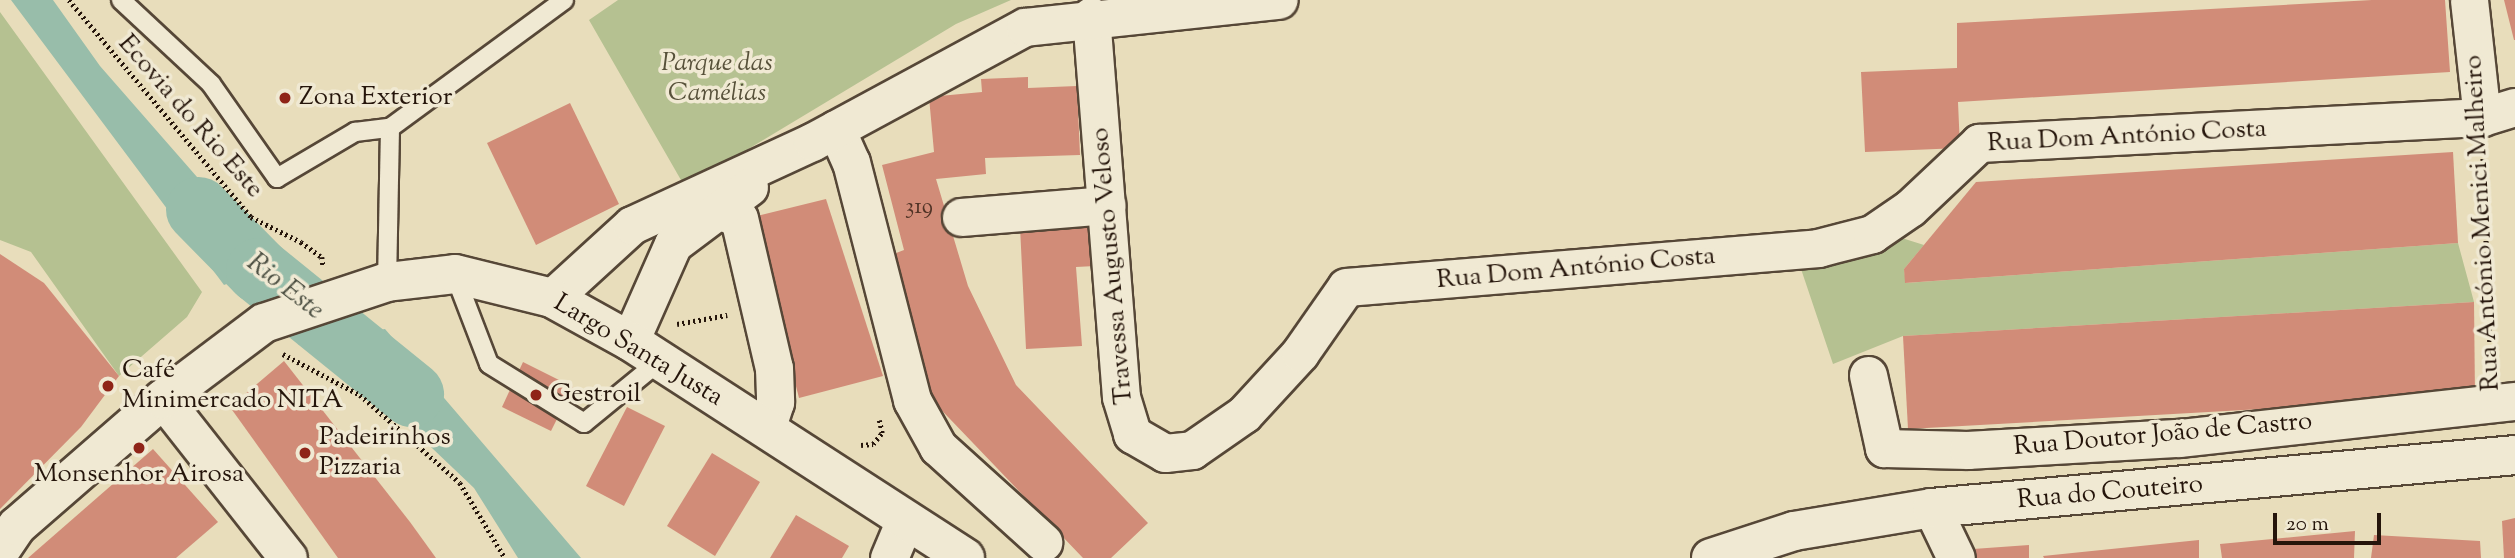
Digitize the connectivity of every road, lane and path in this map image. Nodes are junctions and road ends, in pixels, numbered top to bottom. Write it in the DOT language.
graph roads {
  1 [pos="69,0"];
  2 [pos="121,0"];
  3 [pos="564,0"];
  4 [pos="1279,0"];
  5 [pos="2469,0"];
  6 [pos="1091,16"];
  7 [pos="2499,112"];
  8 [pos="390,128"];
  9 [pos="824,135"];
  10 [pos="1107,205"];
  11 [pos="718,210"];
  12 [pos="961,216"];
  13 [pos="455,274"];
  14 [pos="387,282"];
  15 [pos="326,284"];
  16 [pos="1346,287"];
  17 [pos="552,298"];
  18 [pos="759,310"];
  19 [pos="674,319"];
  20 [pos="284,330"];
  21 [pos="646,351"];
  22 [pos="1868,375"];
  23 [pos="163,399"];
  24 [pos="2503,402"];
  25 [pos="766,429"];
  26 [pos="2515,455"];
  27 [pos="1933,508"];
  28 [pos="905,520"];
  29 [pos="6,537"];
  30 [pos="1044,542"];
  31 [pos="288,558"];
  32 [pos="505,558"];
  33 [pos="889,558"];
  34 [pos="965,558"];
  35 [pos="1710,558"];
  36 [pos="1956,558"];
  1 -- 15 [label="path, Ecovia do Rio Este"];
  2 -- 8 [label="lane"];
  3 -- 8 [label="lane"];
  4 -- 6 [label="street"];
  5 -- 7 [label="street, Rua António Menici Malheiro"];
  6 -- 9 [label="street"];
  6 -- 10 [label="street, Travessa Augusto Veloso"];
  7 -- 16 [label="street, Rua Dom António Costa"];
  7 -- 24 [label="path, Rua António Menici Malheiro"];
  8 -- 14 [label="lane"];
  9 -- 11 [label="street"];
  9 -- 17 [label="street"];
  9 -- 30 [label="street"];
  10 -- 12 [label="street"];
  10 -- 16 [label="street, Travessa Augusto Veloso"];
  11 -- 18 [label="street"];
  11 -- 21 [label="street"];
  13 -- 14 [label="main road, Largo Santa Justa"];
  13 -- 17 [label="main road, Largo Santa Justa"];
  13 -- 21 [label="lane"];
  14 -- 15 [label="main road, Largo Santa Justa"];
  15 -- 20 [label="main road, Largo Santa Justa"];
  17 -- 21 [label="main road, Largo Santa Justa"];
  18 -- 19 [label="path"];
  18 -- 25 [label="street"];
  20 -- 23 [label="main road, Largo Santa Justa"];
  20 -- 32 [label="path"];
  21 -- 25 [label="main road, Largo Santa Justa"];
  22 -- 24 [label="street, Rua Doutor João de Castro"];
  23 -- 29 [label="main road, Largo Santa Justa"];
  23 -- 31 [label="street"];
  25 -- 28 [label="main road, Largo Santa Justa"];
  26 -- 27 [label="main road, Rua do Couteiro"];
  27 -- 35 [label="main road, Rua do Couteiro"];
  27 -- 36 [label="street"];
  28 -- 33 [label="street"];
  28 -- 34 [label="main road"];
}
